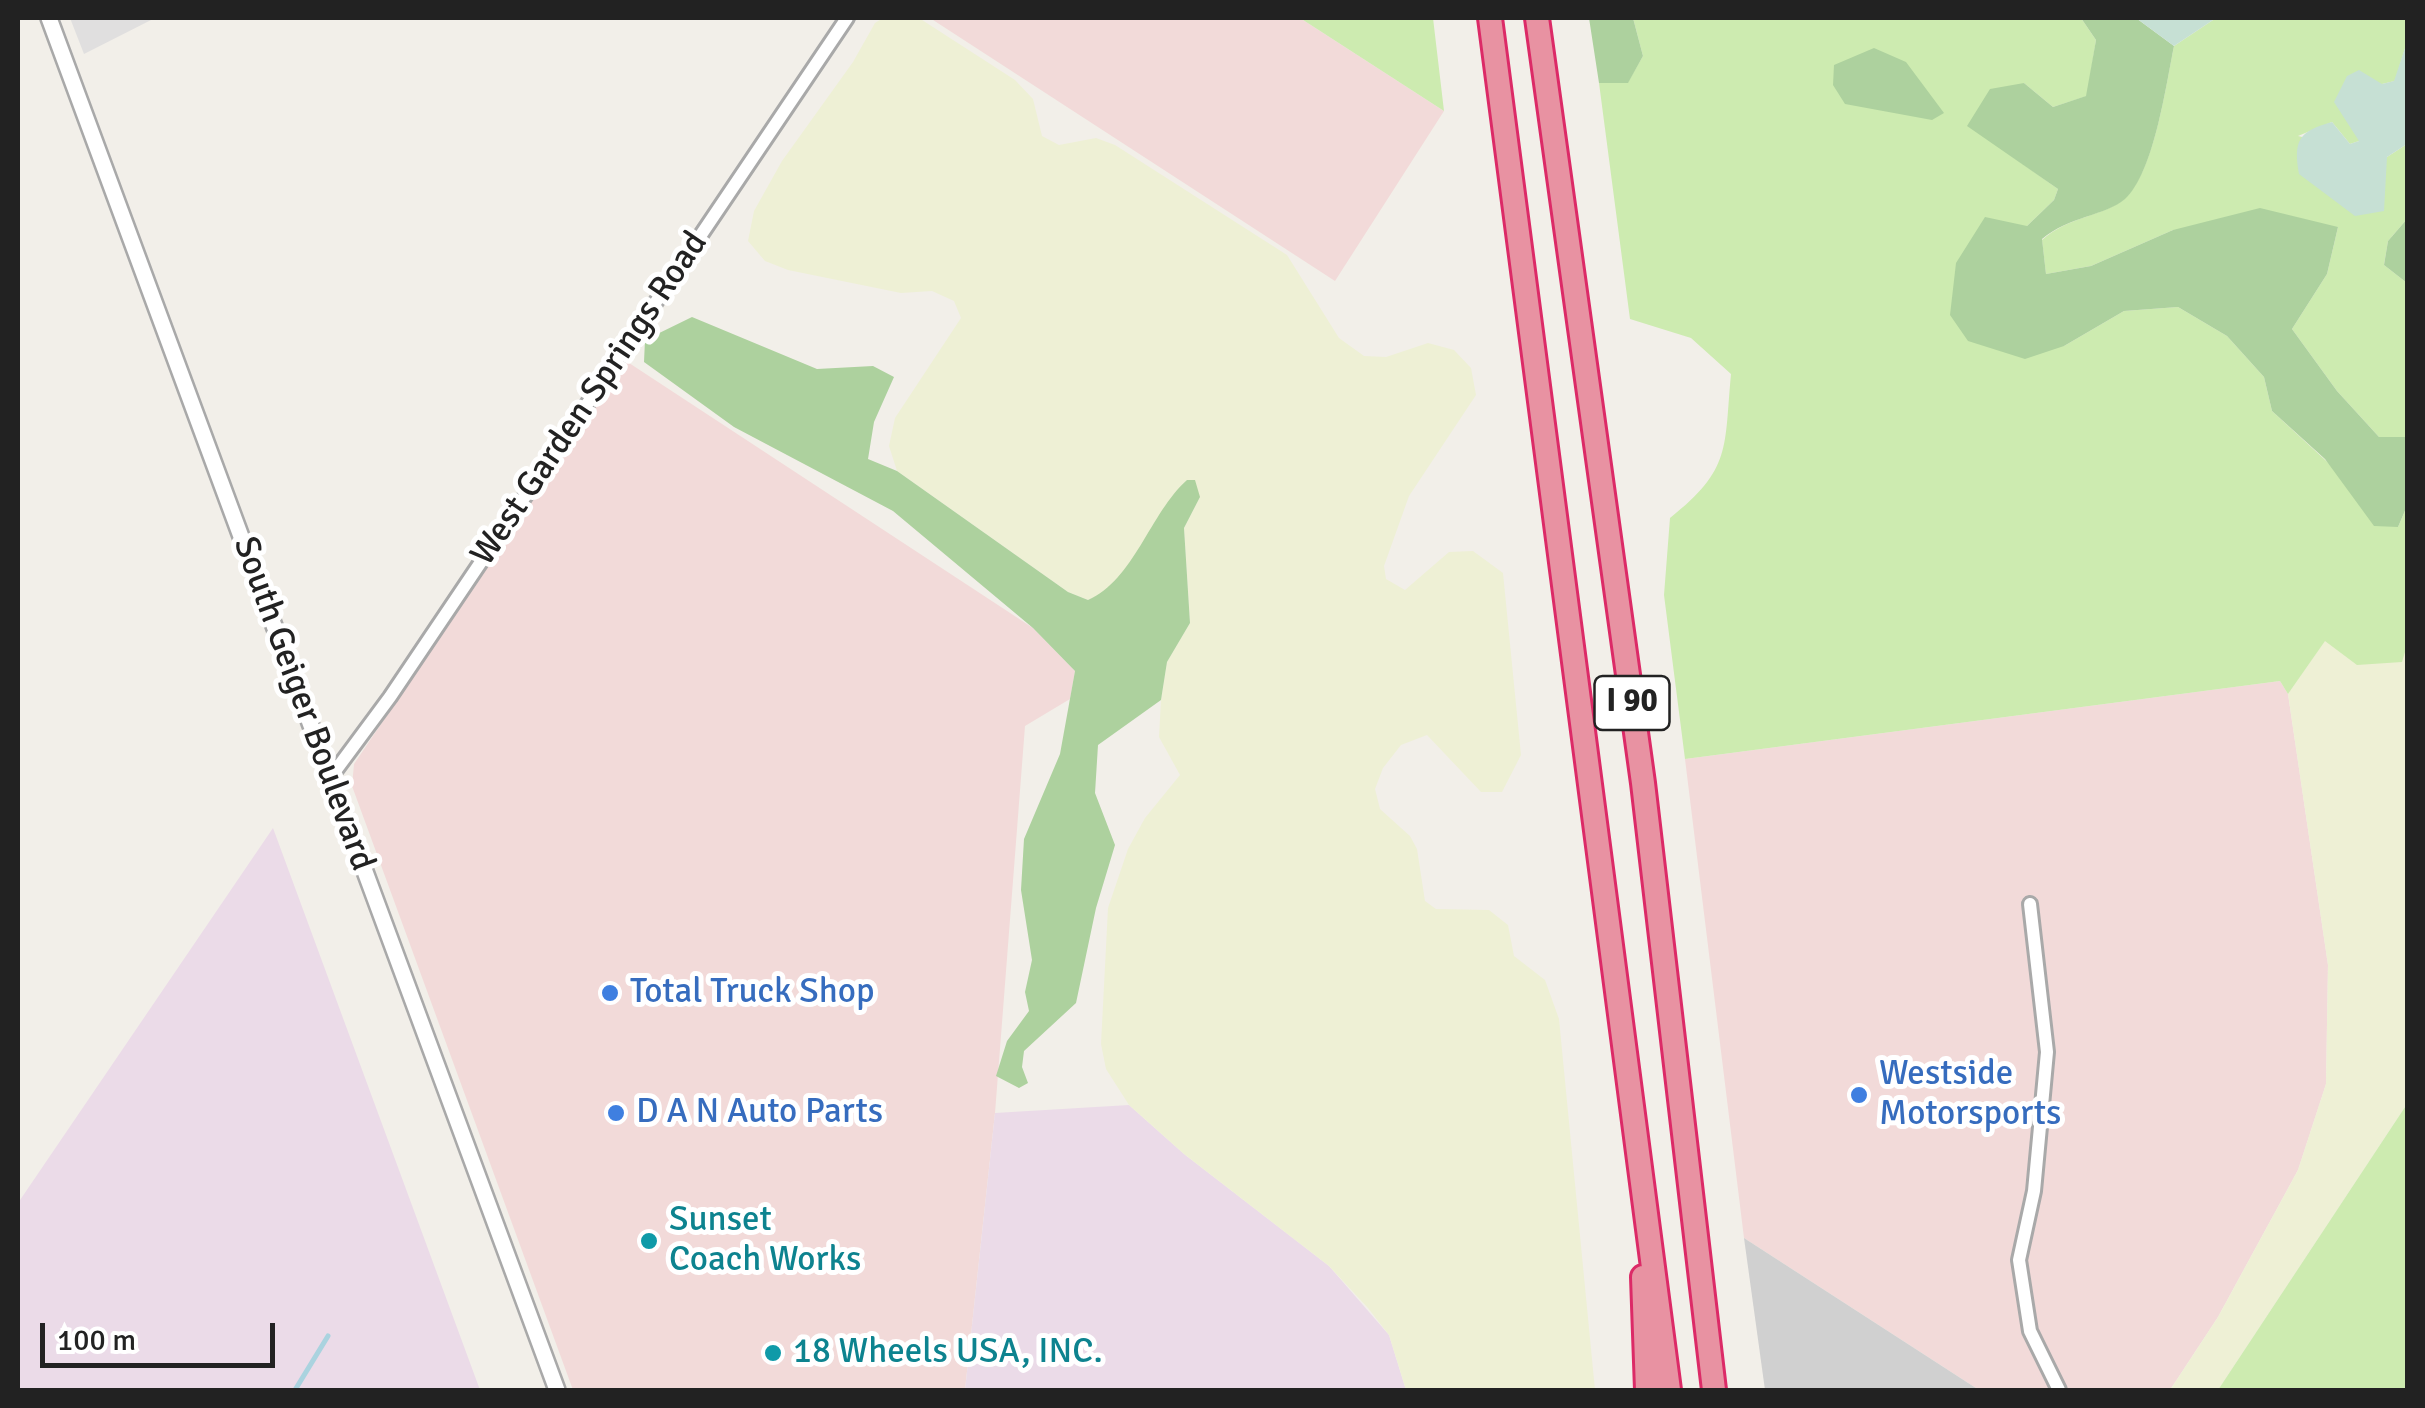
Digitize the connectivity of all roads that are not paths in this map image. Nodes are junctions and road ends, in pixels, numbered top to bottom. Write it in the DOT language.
graph roads {
  1 [pos="49,18"];
  2 [pos="847,18"];
  3 [pos="1490,18"];
  4 [pos="1537,18"];
  5 [pos="330,778"];
  6 [pos="2030,904"];
  7 [pos="1644,1193"];
  8 [pos="557,1390"];
  9 [pos="1647,1390"];
  10 [pos="1669,1390"];
  11 [pos="1714,1390"];
  12 [pos="2058,1390"];
  1 -- 5 [label="street, South Geiger Boulevard"];
  2 -- 5 [label="street, West Garden Springs Road"];
  3 -- 7 [label="highway, I 90"];
  4 -- 11 [label="highway, I 90"];
  5 -- 8 [label="street, South Geiger Boulevard"];
  6 -- 12 [label="street"];
  7 -- 9 [label="highway"];
  7 -- 10 [label="highway, I 90"];
}
